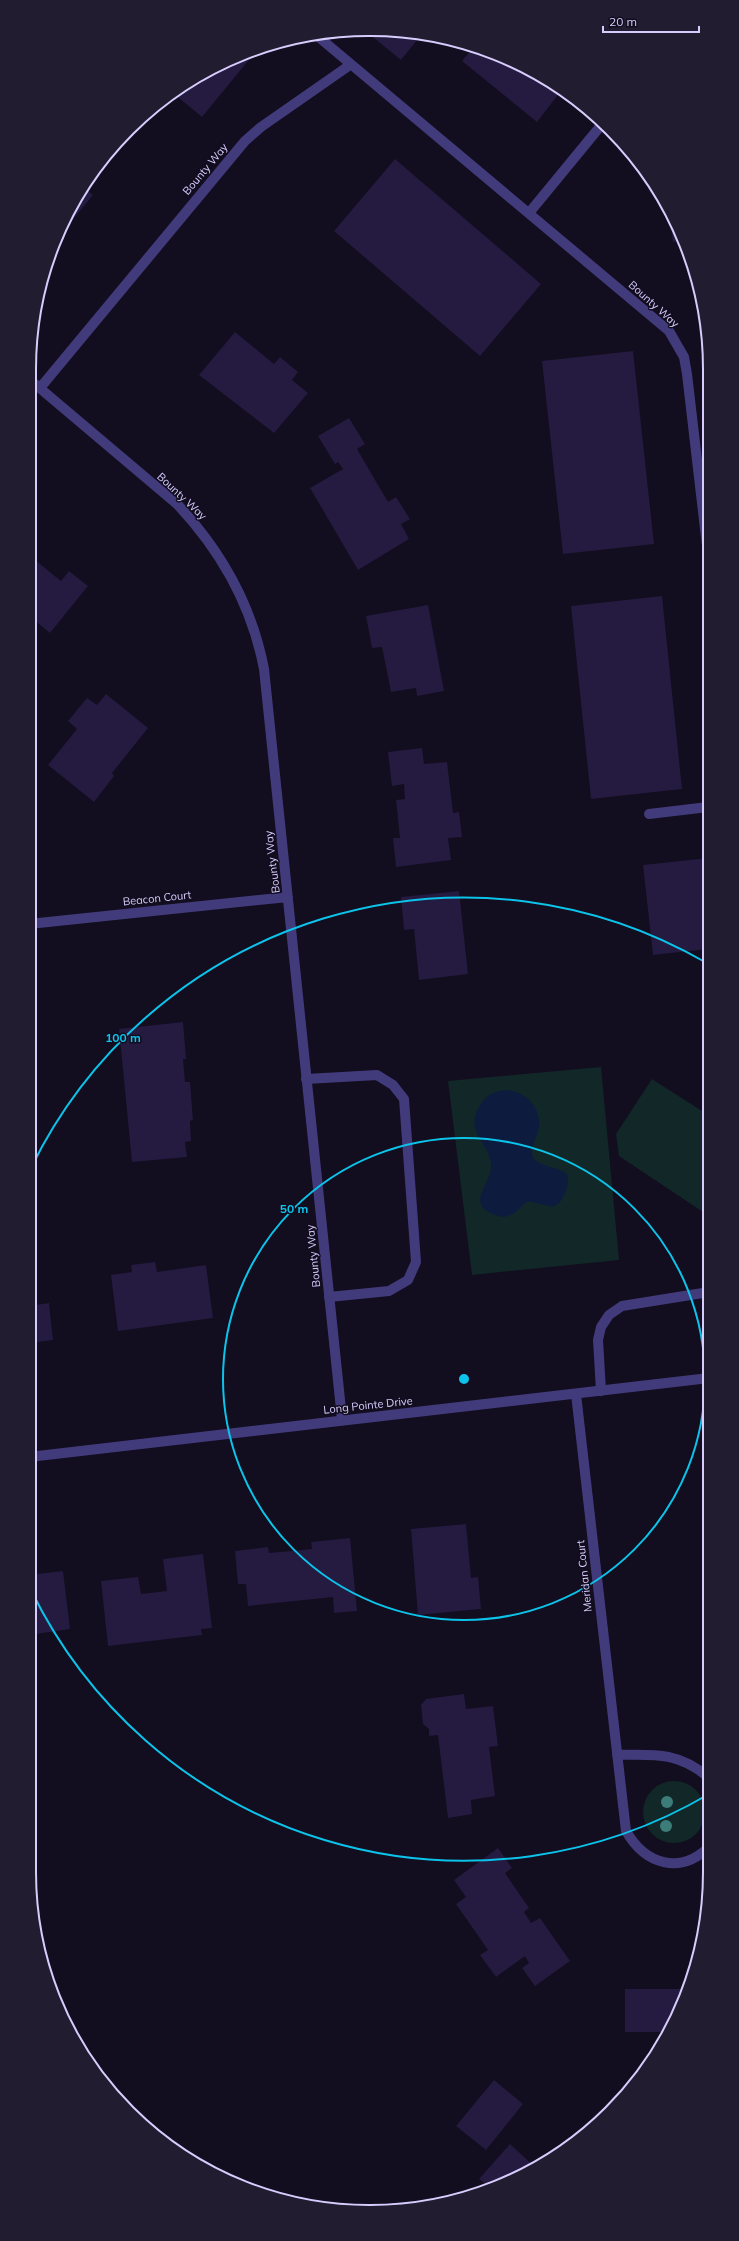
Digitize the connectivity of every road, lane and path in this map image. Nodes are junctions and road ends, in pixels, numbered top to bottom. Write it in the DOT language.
graph roads {
  1 [pos="322,40"];
  2 [pos="350,64"];
  3 [pos="599,128"];
  4 [pos="529,213"];
  5 [pos="36,385"];
  6 [pos="40,388"];
  7 [pos="703,505"];
  8 [pos="703,808"];
  9 [pos="649,814"];
  10 [pos="288,897"];
  11 [pos="36,923"];
  12 [pos="306,1079"];
  13 [pos="703,1293"];
  14 [pos="329,1297"];
  15 [pos="703,1379"];
  16 [pos="601,1391"];
  17 [pos="576,1394"];
  18 [pos="342,1419"];
  19 [pos="36,1456"];
  20 [pos="617,1755"];
  21 [pos="703,1773"];
  22 [pos="703,1852"];
  1 -- 2 [label="street, Bounty Way"];
  2 -- 4 [label="street, Bounty Way"];
  2 -- 6 [label="street, Bounty Way"];
  3 -- 4 [label="street"];
  4 -- 7 [label="street, Bounty Way"];
  5 -- 6 [label="street, Bounty Way"];
  6 -- 10 [label="street, Bounty Way"];
  8 -- 9 [label="street"];
  10 -- 11 [label="street, Beacon Court"];
  10 -- 12 [label="street, Bounty Way"];
  12 -- 14 [label="street, Bounty Way"];
  12 -- 14 [label="street"];
  13 -- 16 [label="street"];
  14 -- 18 [label="street, Bounty Way"];
  15 -- 16 [label="street, Long Pointe Drive"];
  16 -- 17 [label="street, Long Pointe Drive"];
  17 -- 18 [label="street, Long Pointe Drive"];
  17 -- 20 [label="street, Meridan Court"];
  18 -- 19 [label="street, Long Pointe Drive"];
  20 -- 21 [label="street"];
  20 -- 22 [label="street, Meridan Court"];
}
